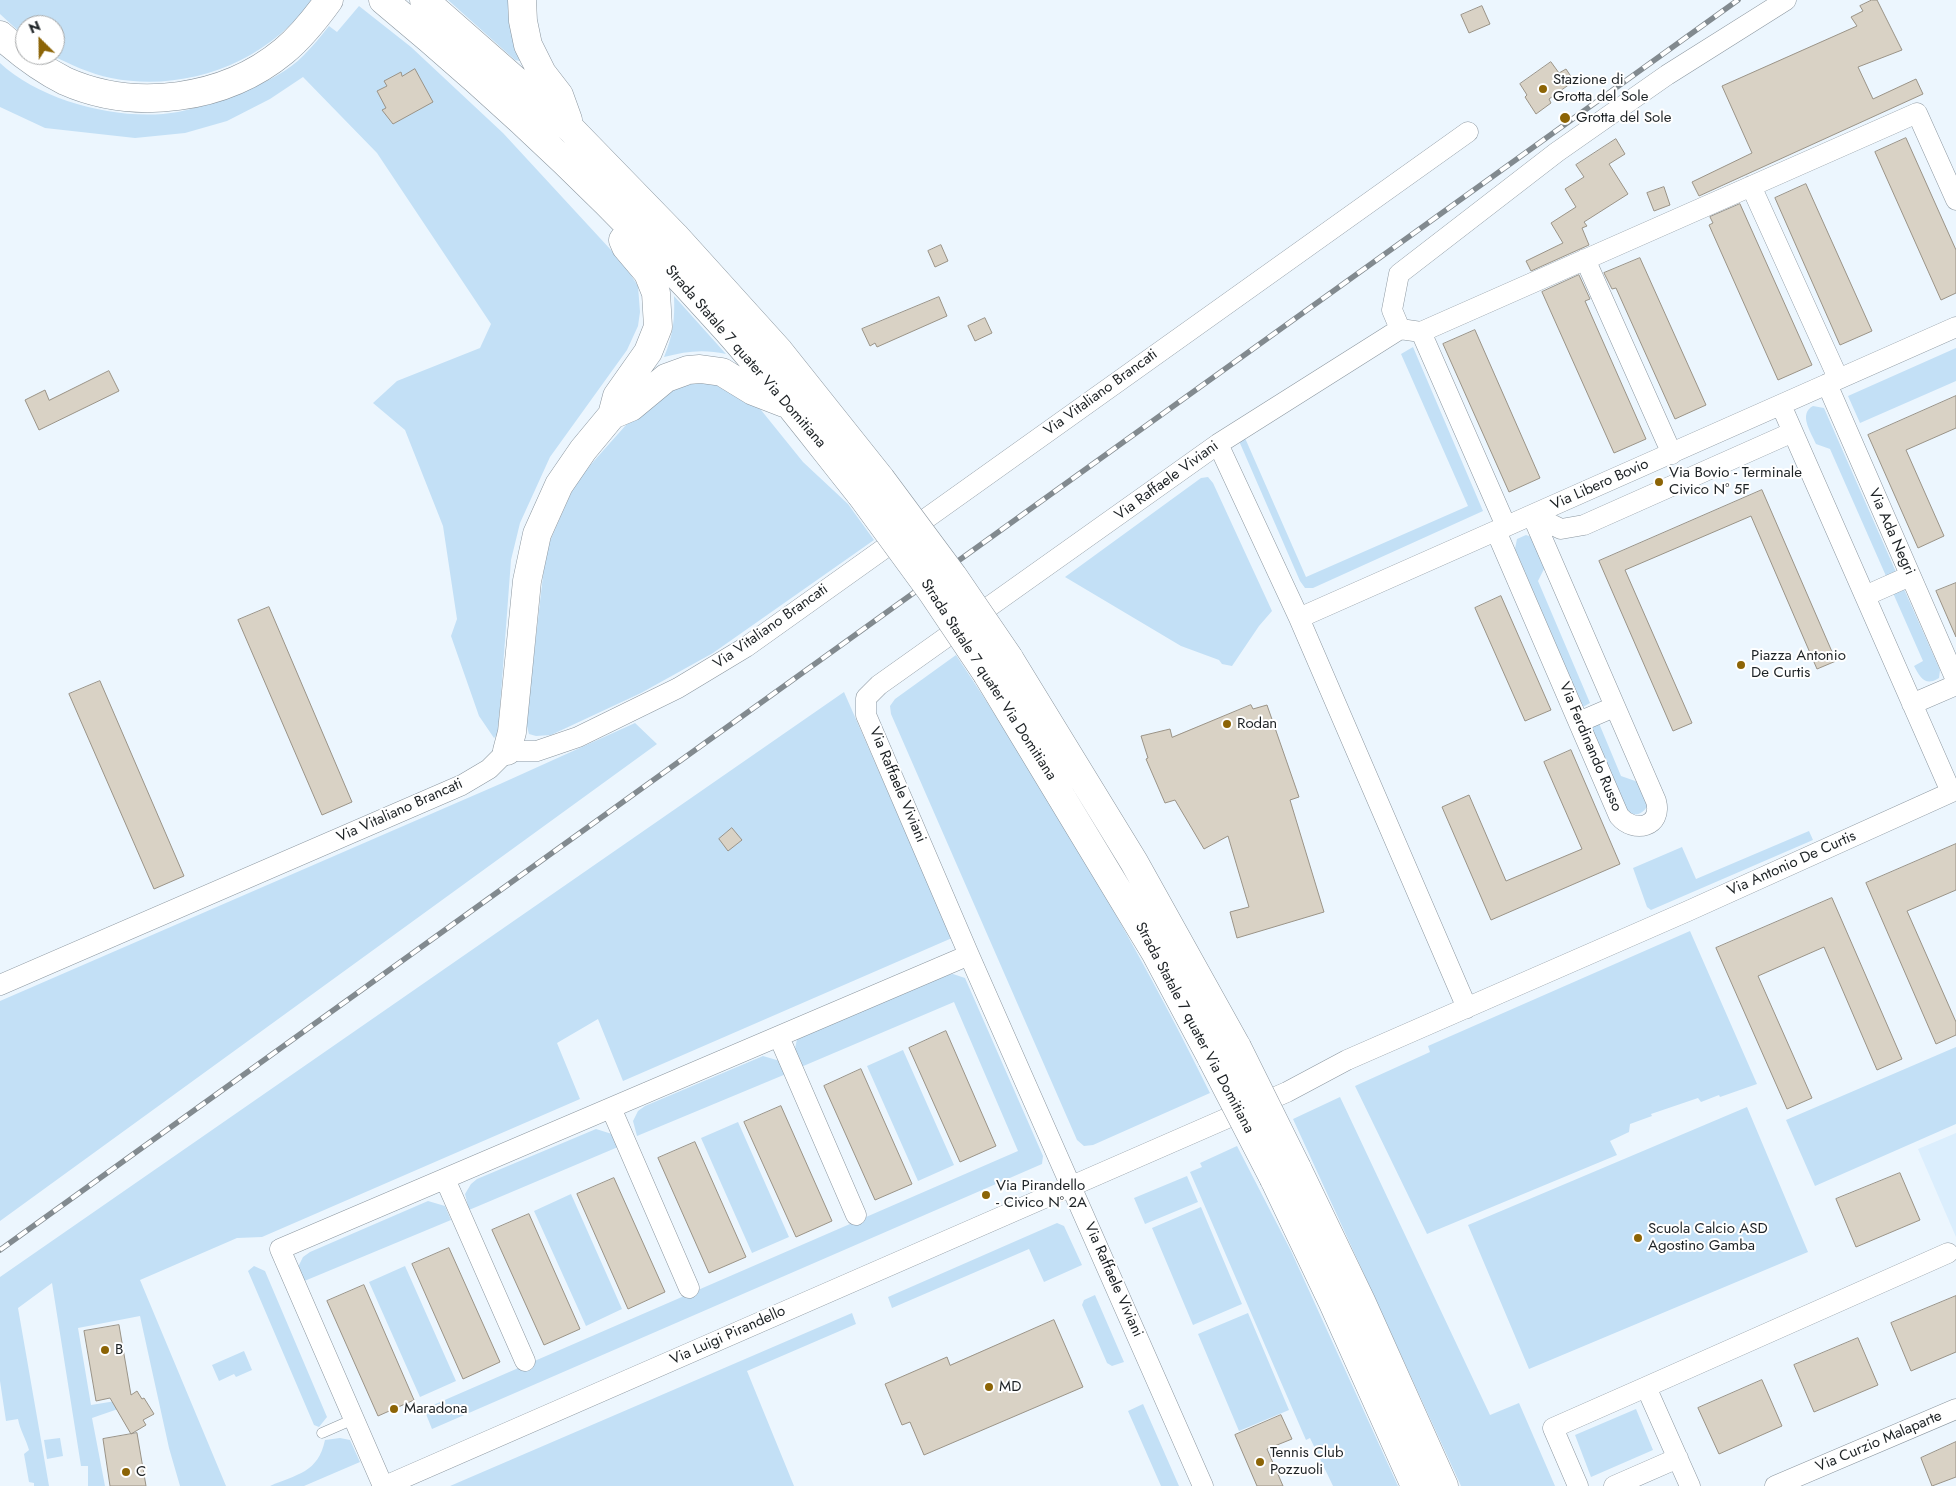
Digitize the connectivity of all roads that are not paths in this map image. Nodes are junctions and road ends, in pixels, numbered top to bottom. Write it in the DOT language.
graph roads {
  1 [pos="330,0"];
  2 [pos="383,0"];
  3 [pos="424,0"];
  4 [pos="522,0"];
  5 [pos="1786,0"];
  6 [pos="0,35"];
  7 [pos="572,130"];
  8 [pos="1468,132"];
  9 [pos="1751,186"];
  10 [pos="1956,200"];
  11 [pos="612,209"];
  12 [pos="1585,260"];
  13 [pos="1956,327"];
  14 [pos="1400,329"];
  15 [pos="1421,332"];
  16 [pos="1832,381"];
  17 [pos="788,405"];
  18 [pos="1781,405"];
  19 [pos="612,415"];
  20 [pos="1793,432"];
  21 [pos="1218,444"];
  22 [pos="1672,454"];
  23 [pos="871,487"];
  24 [pos="1532,515"];
  25 [pos="1501,529"];
  26 [pos="1910,576"];
  27 [pos="1864,596"];
  28 [pos="1299,618"];
  29 [pos="1956,680"];
  30 [pos="1956,685"];
  31 [pos="1912,704"];
  32 [pos="1614,707"];
  33 [pos="1579,722"];
  34 [pos="508,752"];
  35 [pos="1953,791"];
  36 [pos="969,956"];
  37 [pos="0,985"];
  38 [pos="1467,1008"];
  39 [pos="779,1036"];
  40 [pos="611,1108"];
  41 [pos="1286,1174"];
  42 [pos="444,1179"];
  43 [pos="1072,1186"];
  44 [pos="856,1216"];
  45 [pos="1948,1253"];
  46 [pos="689,1288"];
  47 [pos="525,1361"];
  48 [pos="1646,1387"];
  49 [pos="1956,1409"];
  50 [pos="354,1419"];
  51 [pos="322,1433"];
  52 [pos="1678,1458"];
  53 [pos="384,1486"];
  54 [pos="1203,1486"];
  55 [pos="1416,1486"];
  56 [pos="1444,1486"];
  57 [pos="1578,1486"];
  58 [pos="1614,1486"];
  59 [pos="1690,1486"];
  60 [pos="1775,1486"];
  1 -- 6 [label="highway"];
  2 -- 11 [label="highway, Strada Statale 7 quater Via Domitiana"];
  3 -- 7 [label="highway, Strada Statale 7 quater Via Domitiana"];
  4 -- 7 [label="highway"];
  5 -- 14 [label="street"];
  7 -- 23 [label="highway, Strada Statale 7 quater Via Domitiana"];
  8 -- 34 [label="street, Via Vitaliano Brancati"];
  9 -- 10 [label="street"];
  9 -- 12 [label="street"];
  9 -- 16 [label="street, Via Ada Negri"];
  11 -- 17 [label="highway, Strada Statale 7 quater Via Domitiana"];
  11 -- 19 [label="highway"];
  12 -- 15 [label="street"];
  12 -- 22 [label="street"];
  13 -- 16 [label="street, Via Libero Bovio"];
  14 -- 15 [label="street"];
  14 -- 21 [label="street, Via Raffaele Viviani"];
  15 -- 25 [label="street, Via Ferdinando Russo"];
  16 -- 18 [label="street, Via Libero Bovio"];
  16 -- 26 [label="street, Via Ada Negri"];
  17 -- 19 [label="highway"];
  17 -- 23 [label="highway, Strada Statale 7 quater Via Domitiana"];
  18 -- 20 [label="street"];
  18 -- 22 [label="street, Via Libero Bovio"];
  19 -- 34 [label="highway"];
  20 -- 24 [label="street"];
  20 -- 27 [label="street"];
  21 -- 28 [label="street"];
  21 -- 36 [label="street, Via Raffaele Viviani"];
  22 -- 24 [label="street, Via Libero Bovio"];
  23 -- 41 [label="highway, Strada Statale 7 quater Via Domitiana, bridge"];
  23 -- 41 [label="highway, Strada Statale 7 quater Via Domitiana, bridge"];
  24 -- 25 [label="street, Via Libero Bovio"];
  24 -- 32 [label="street, Via Ferdinando Russo"];
  25 -- 28 [label="street, Via Libero Bovio"];
  25 -- 33 [label="street, Via Ferdinando Russo"];
  26 -- 27 [label="street"];
  26 -- 29 [label="street, Via Ada Negri"];
  27 -- 31 [label="street"];
  28 -- 38 [label="street"];
  30 -- 31 [label="street"];
  31 -- 35 [label="street"];
  32 -- 33 [label="street"];
  32 -- 33 [label="street, Via Ferdinando Russo"];
  34 -- 37 [label="street, Via Vitaliano Brancati"];
  35 -- 38 [label="street, Via Antonio De Curtis"];
  36 -- 39 [label="street"];
  36 -- 43 [label="street, Via Raffaele Viviani"];
  38 -- 43 [label="street, Via Luigi Pirandello"];
  39 -- 40 [label="street"];
  39 -- 44 [label="street"];
  40 -- 42 [label="street"];
  40 -- 46 [label="street"];
  41 -- 55 [label="highway, Strada Statale 7 quater Via Domitiana"];
  41 -- 56 [label="highway, Strada Statale 7 quater Via Domitiana"];
  42 -- 47 [label="street"];
  42 -- 50 [label="street"];
  43 -- 53 [label="street, Via Luigi Pirandello"];
  43 -- 54 [label="street, Via Raffaele Viviani"];
  45 -- 48 [label="street"];
  48 -- 52 [label="street"];
  48 -- 57 [label="street"];
  49 -- 60 [label="street, Via Curzio Malaparte"];
  50 -- 51 [label="lane"];
  50 -- 53 [label="street"];
  52 -- 58 [label="street"];
  52 -- 59 [label="street"];
}
